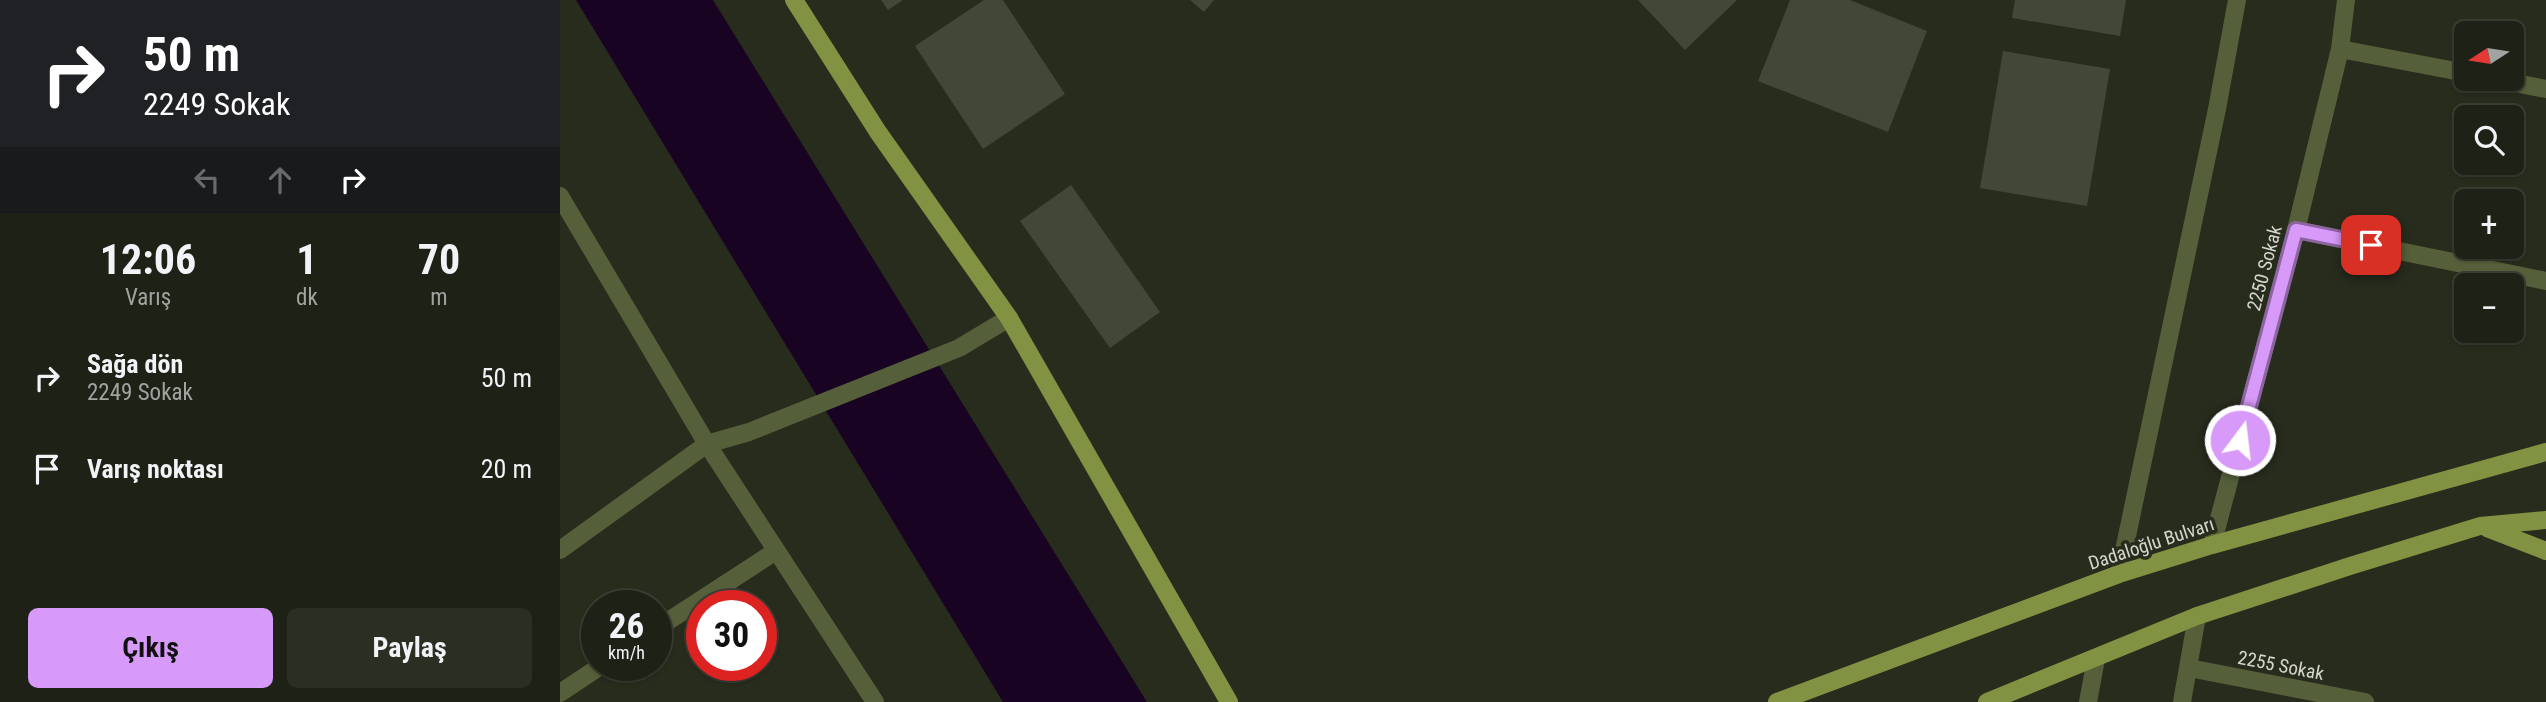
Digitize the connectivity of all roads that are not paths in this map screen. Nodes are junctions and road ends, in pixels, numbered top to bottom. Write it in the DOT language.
graph roads {
  1 [pos="794,0"];
  2 [pos="2237,0"];
  3 [pos="2346,0"];
  4 [pos="2340,49"];
  5 [pos="2454,71"];
  6 [pos="2524,85"];
  7 [pos="2546,89"];
  8 [pos="560,196"];
  9 [pos="2296,230"];
  10 [pos="2546,281"];
  11 [pos="1009,318"];
  12 [pos="707,444"];
  13 [pos="2546,452"];
  14 [pos="2546,520"];
  15 [pos="2480,526"];
  16 [pos="2211,545"];
  17 [pos="561,548"];
  18 [pos="776,551"];
  19 [pos="2546,551"];
  20 [pos="2119,574"];
  21 [pos="2197,616"];
  22 [pos="672,619"];
  23 [pos="2096,659"];
  24 [pos="2189,668"];
  25 [pos="581,678"];
  26 [pos="560,692"];
  27 [pos="875,702"];
  28 [pos="1229,702"];
  29 [pos="1777,702"];
  30 [pos="1987,702"];
  31 [pos="2088,702"];
  32 [pos="2182,702"];
  33 [pos="2365,702"];
  1 -- 11 [label="main road"];
  2 -- 20 [label="street"];
  3 -- 4 [label="street, 2250 Sokak"];
  4 -- 5 [label="street"];
  4 -- 9 [label="street, 2250 Sokak"];
  6 -- 7 [label="street"];
  8 -- 12 [label="street"];
  9 -- 10 [label="street"];
  9 -- 16 [label="street, 2250 Sokak"];
  11 -- 12 [label="street"];
  11 -- 28 [label="main road"];
  12 -- 17 [label="street"];
  12 -- 18 [label="street"];
  13 -- 16 [label="main road, Dadaloğlu Bulvarı"];
  14 -- 15 [label="main road"];
  15 -- 19 [label="main road"];
  15 -- 21 [label="main road"];
  16 -- 20 [label="main road, Dadaloğlu Bulvarı"];
  18 -- 22 [label="street"];
  18 -- 27 [label="street"];
  20 -- 29 [label="main road, Dadaloğlu Bulvarı"];
  21 -- 23 [label="main road"];
  21 -- 24 [label="street"];
  23 -- 30 [label="main road"];
  23 -- 31 [label="street"];
  24 -- 32 [label="street"];
  24 -- 33 [label="street, 2255 Sokak"];
  25 -- 26 [label="street"];
}
